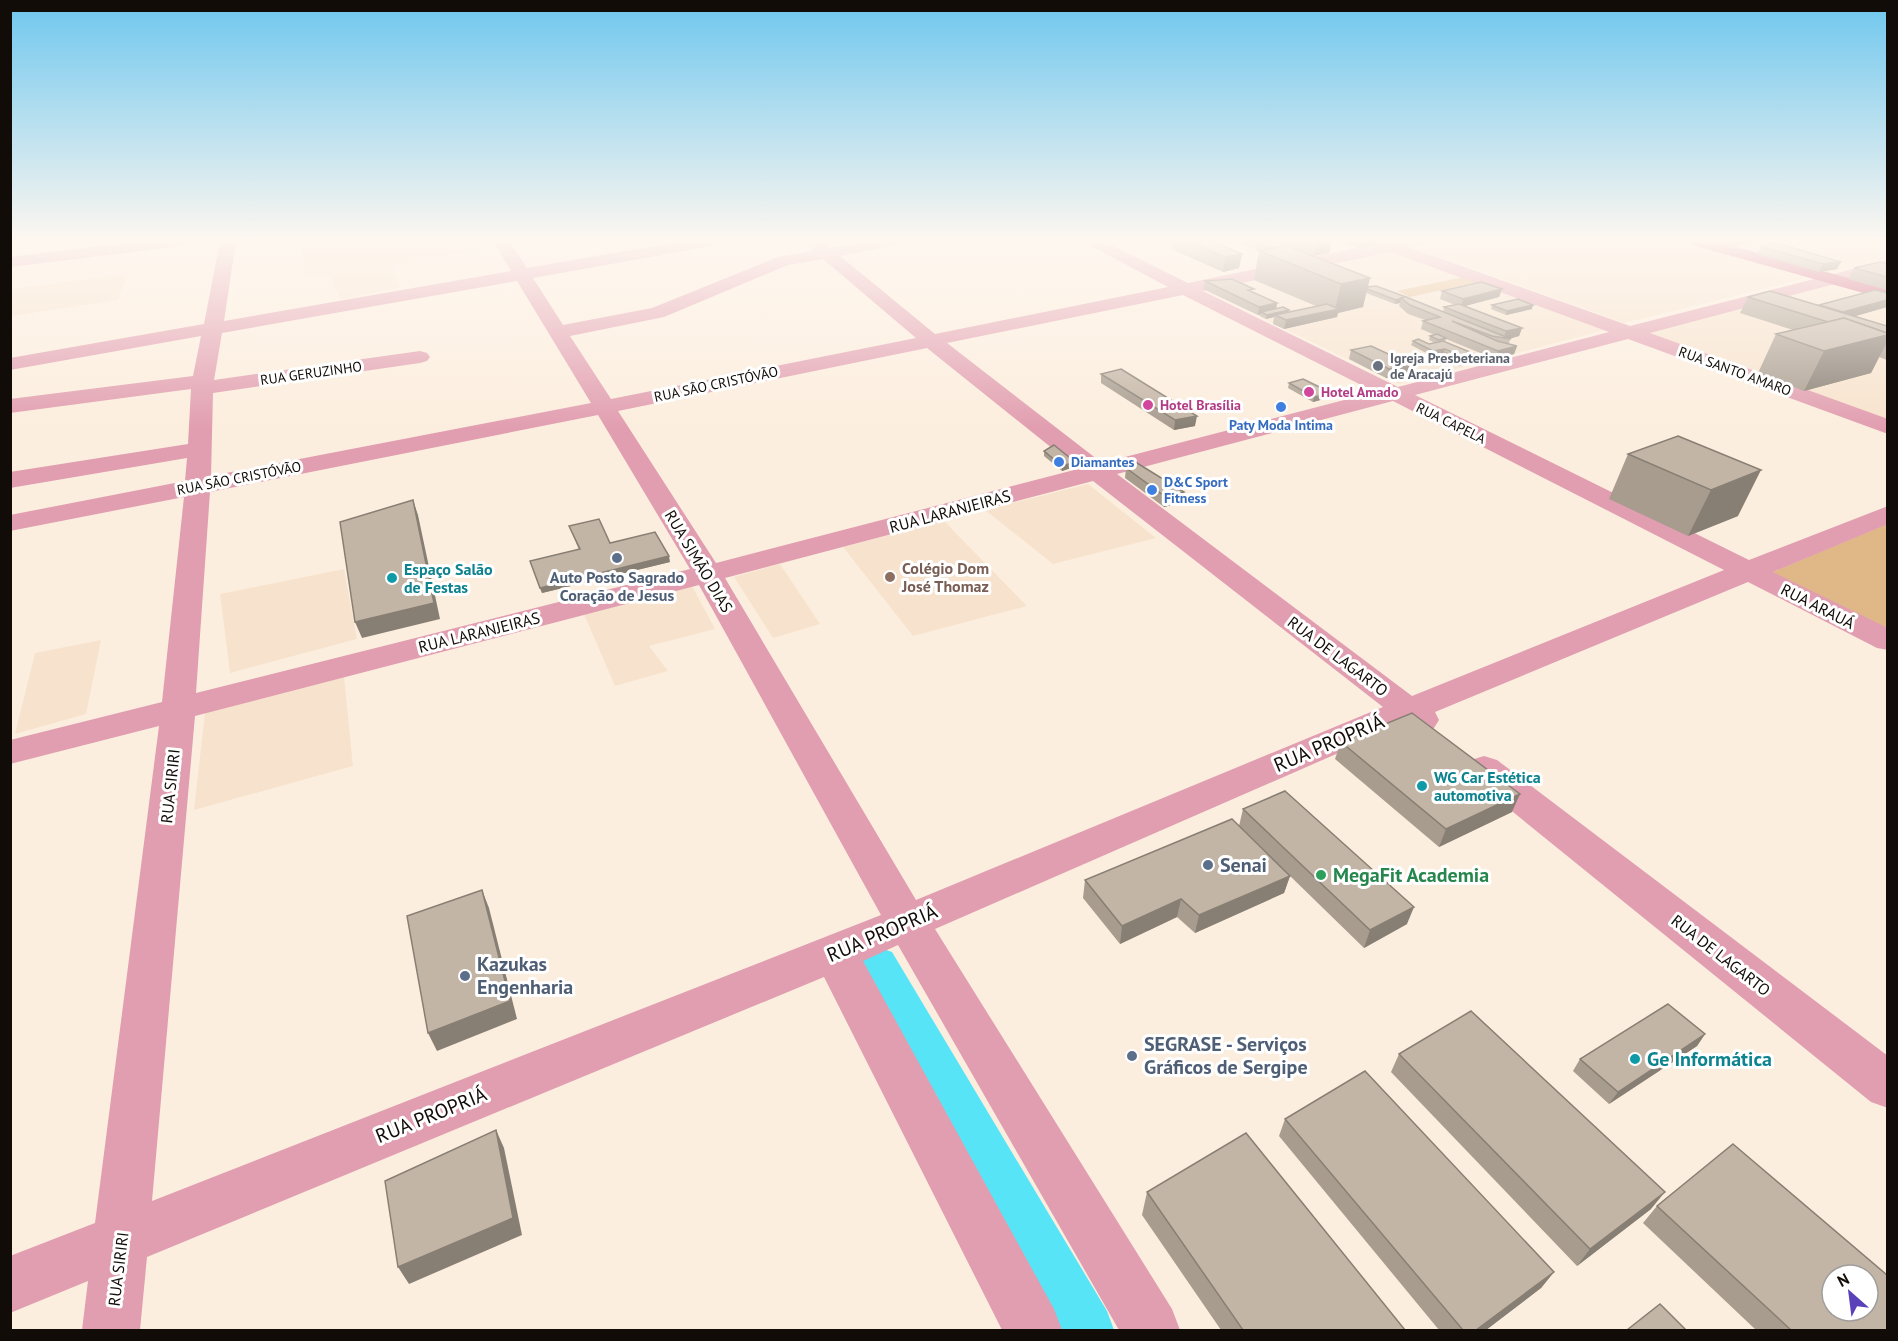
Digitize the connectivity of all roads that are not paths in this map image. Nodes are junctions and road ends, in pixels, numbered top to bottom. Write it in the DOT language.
graph roads {
  1 [pos="217,304"];
  2 [pos="357,304"];
  3 [pos="540,304"];
  4 [pos="682,304"];
  5 [pos="885,304"];
  6 [pos="1106,304"];
  7 [pos="1213,304"];
  8 [pos="1551,304"];
  9 [pos="1740,304"];
  10 [pos="212,329"];
  11 [pos="558,332"];
  12 [pos="1630,332"];
  13 [pos="927,340"];
  14 [pos="420,357"];
  15 [pos="10,364"];
  16 [pos="202,384"];
  17 [pos="1394,395"];
  18 [pos="10,406"];
  19 [pos="606,407"];
  20 [pos="1887,427"];
  21 [pos="199,449"];
  22 [pos="1096,473"];
  23 [pos="10,480"];
  24 [pos="198,486"];
  25 [pos="1887,514"];
  26 [pos="10,523"];
  27 [pos="1749,571"];
  28 [pos="708,574"];
  29 [pos="1887,640"];
  30 [pos="178,709"];
  31 [pos="1408,710"];
  32 [pos="10,752"];
  33 [pos="897,905"];
  34 [pos="847,957"];
  35 [pos="1887,1086"];
  36 [pos="122,1239"];
  37 [pos="10,1285"];
  38 [pos="111,1330"];
  39 [pos="1033,1330"];
  40 [pos="1151,1330"];
  1 -- 10 [label="street, RUA SIRIRI"];
  2 -- 10 [label="street"];
  3 -- 11 [label="street, RUA SIMÃO DIAS"];
  4 -- 11 [label="street"];
  5 -- 13 [label="street, RUA DE LAGARTO"];
  6 -- 13 [label="street, RUA SÃO CRISTÓVÃO"];
  7 -- 17 [label="street, RUA CAPELA"];
  8 -- 12 [label="street, RUA SANTO AMARO"];
  9 -- 12 [label="street, RUA LARANJEIRAS"];
  10 -- 15 [label="street"];
  10 -- 16 [label="street, RUA SIRIRI"];
  11 -- 19 [label="street, RUA SIMÃO DIAS"];
  12 -- 17 [label="street, RUA LARANJEIRAS"];
  12 -- 20 [label="street, RUA SANTO AMARO"];
  13 -- 19 [label="street, RUA SÃO CRISTÓVÃO"];
  13 -- 22 [label="street, RUA DE LAGARTO"];
  14 -- 16 [label="street, RUA GERUZINHO"];
  16 -- 18 [label="street, RUA GERUZINHO"];
  16 -- 21 [label="street, RUA SIRIRI"];
  17 -- 22 [label="street, RUA LARANJEIRAS"];
  17 -- 27 [label="street, RUA CAPELA"];
  19 -- 24 [label="street, RUA SÃO CRISTÓVÃO"];
  19 -- 28 [label="street, RUA SIMÃO DIAS"];
  21 -- 23 [label="street"];
  21 -- 24 [label="street, RUA SIRIRI"];
  22 -- 28 [label="street, RUA LARANJEIRAS"];
  22 -- 31 [label="street, RUA DE LAGARTO"];
  24 -- 26 [label="street, RUA SÃO CRISTÓVÃO"];
  24 -- 30 [label="street, RUA SIRIRI"];
  25 -- 27 [label="street, RUA PROPRIÁ"];
  27 -- 29 [label="street, RUA ARAUÁ"];
  27 -- 31 [label="street, RUA PROPRIÁ"];
  28 -- 30 [label="street, RUA LARANJEIRAS"];
  28 -- 33 [label="street, RUA SIMÃO DIAS"];
  30 -- 32 [label="street, RUA LARANJEIRAS"];
  30 -- 36 [label="street, RUA SIRIRI"];
  31 -- 33 [label="street, RUA PROPRIÁ"];
  31 -- 35 [label="street, RUA DE LAGARTO"];
  33 -- 34 [label="street, RUA PROPRIÁ"];
  33 -- 40 [label="street, RUA SIMÃO DIAS"];
  34 -- 36 [label="street, RUA PROPRIÁ"];
  34 -- 39 [label="street"];
  36 -- 37 [label="street, RUA PROPRIÁ"];
  36 -- 38 [label="street, RUA SIRIRI"];
}
